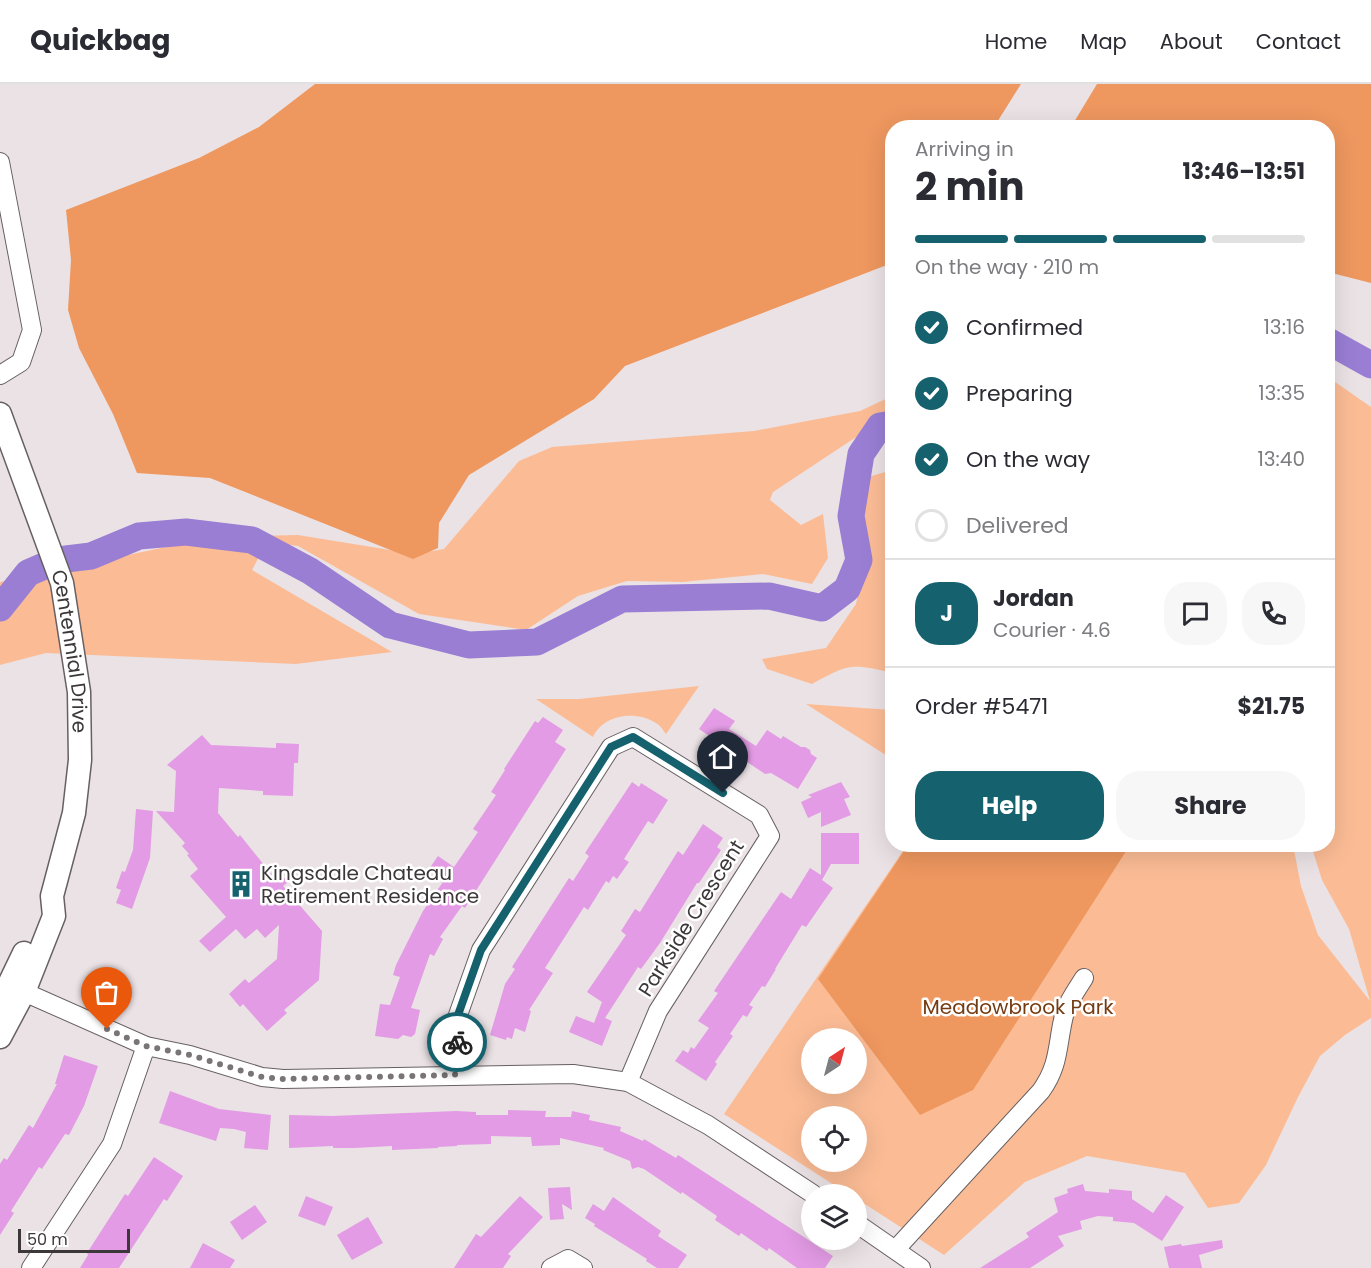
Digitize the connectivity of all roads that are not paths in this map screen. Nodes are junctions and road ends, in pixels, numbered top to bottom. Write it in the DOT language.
graph roads {
  1 [pos="0,162"];
  2 [pos="0,375"];
  3 [pos="0,414"];
  4 [pos="1084,978"];
  5 [pos="7,992"];
  6 [pos="0,1037"];
  7 [pos="146,1046"];
  8 [pos="455,1075"];
  9 [pos="628,1082"];
  10 [pos="801,1186"];
  11 [pos="867,1230"];
  12 [pos="896,1250"];
  13 [pos="31,1268"];
  14 [pos="551,1268"];
  15 [pos="583,1268"];
  16 [pos="921,1268"];
  1 -- 2 [label="street"];
  3 -- 5 [label="main road, Centennial Drive"];
  4 -- 12 [label="street"];
  5 -- 6 [label="main road, Centennial Drive"];
  5 -- 7 [label="street"];
  7 -- 8 [label="street"];
  7 -- 13 [label="street"];
  8 -- 9 [label="street"];
  8 -- 9 [label="street, Parkside Crescent"];
  9 -- 10 [label="street"];
  11 -- 12 [label="street"];
  12 -- 16 [label="street"];
  14 -- 15 [label="street"];
}
